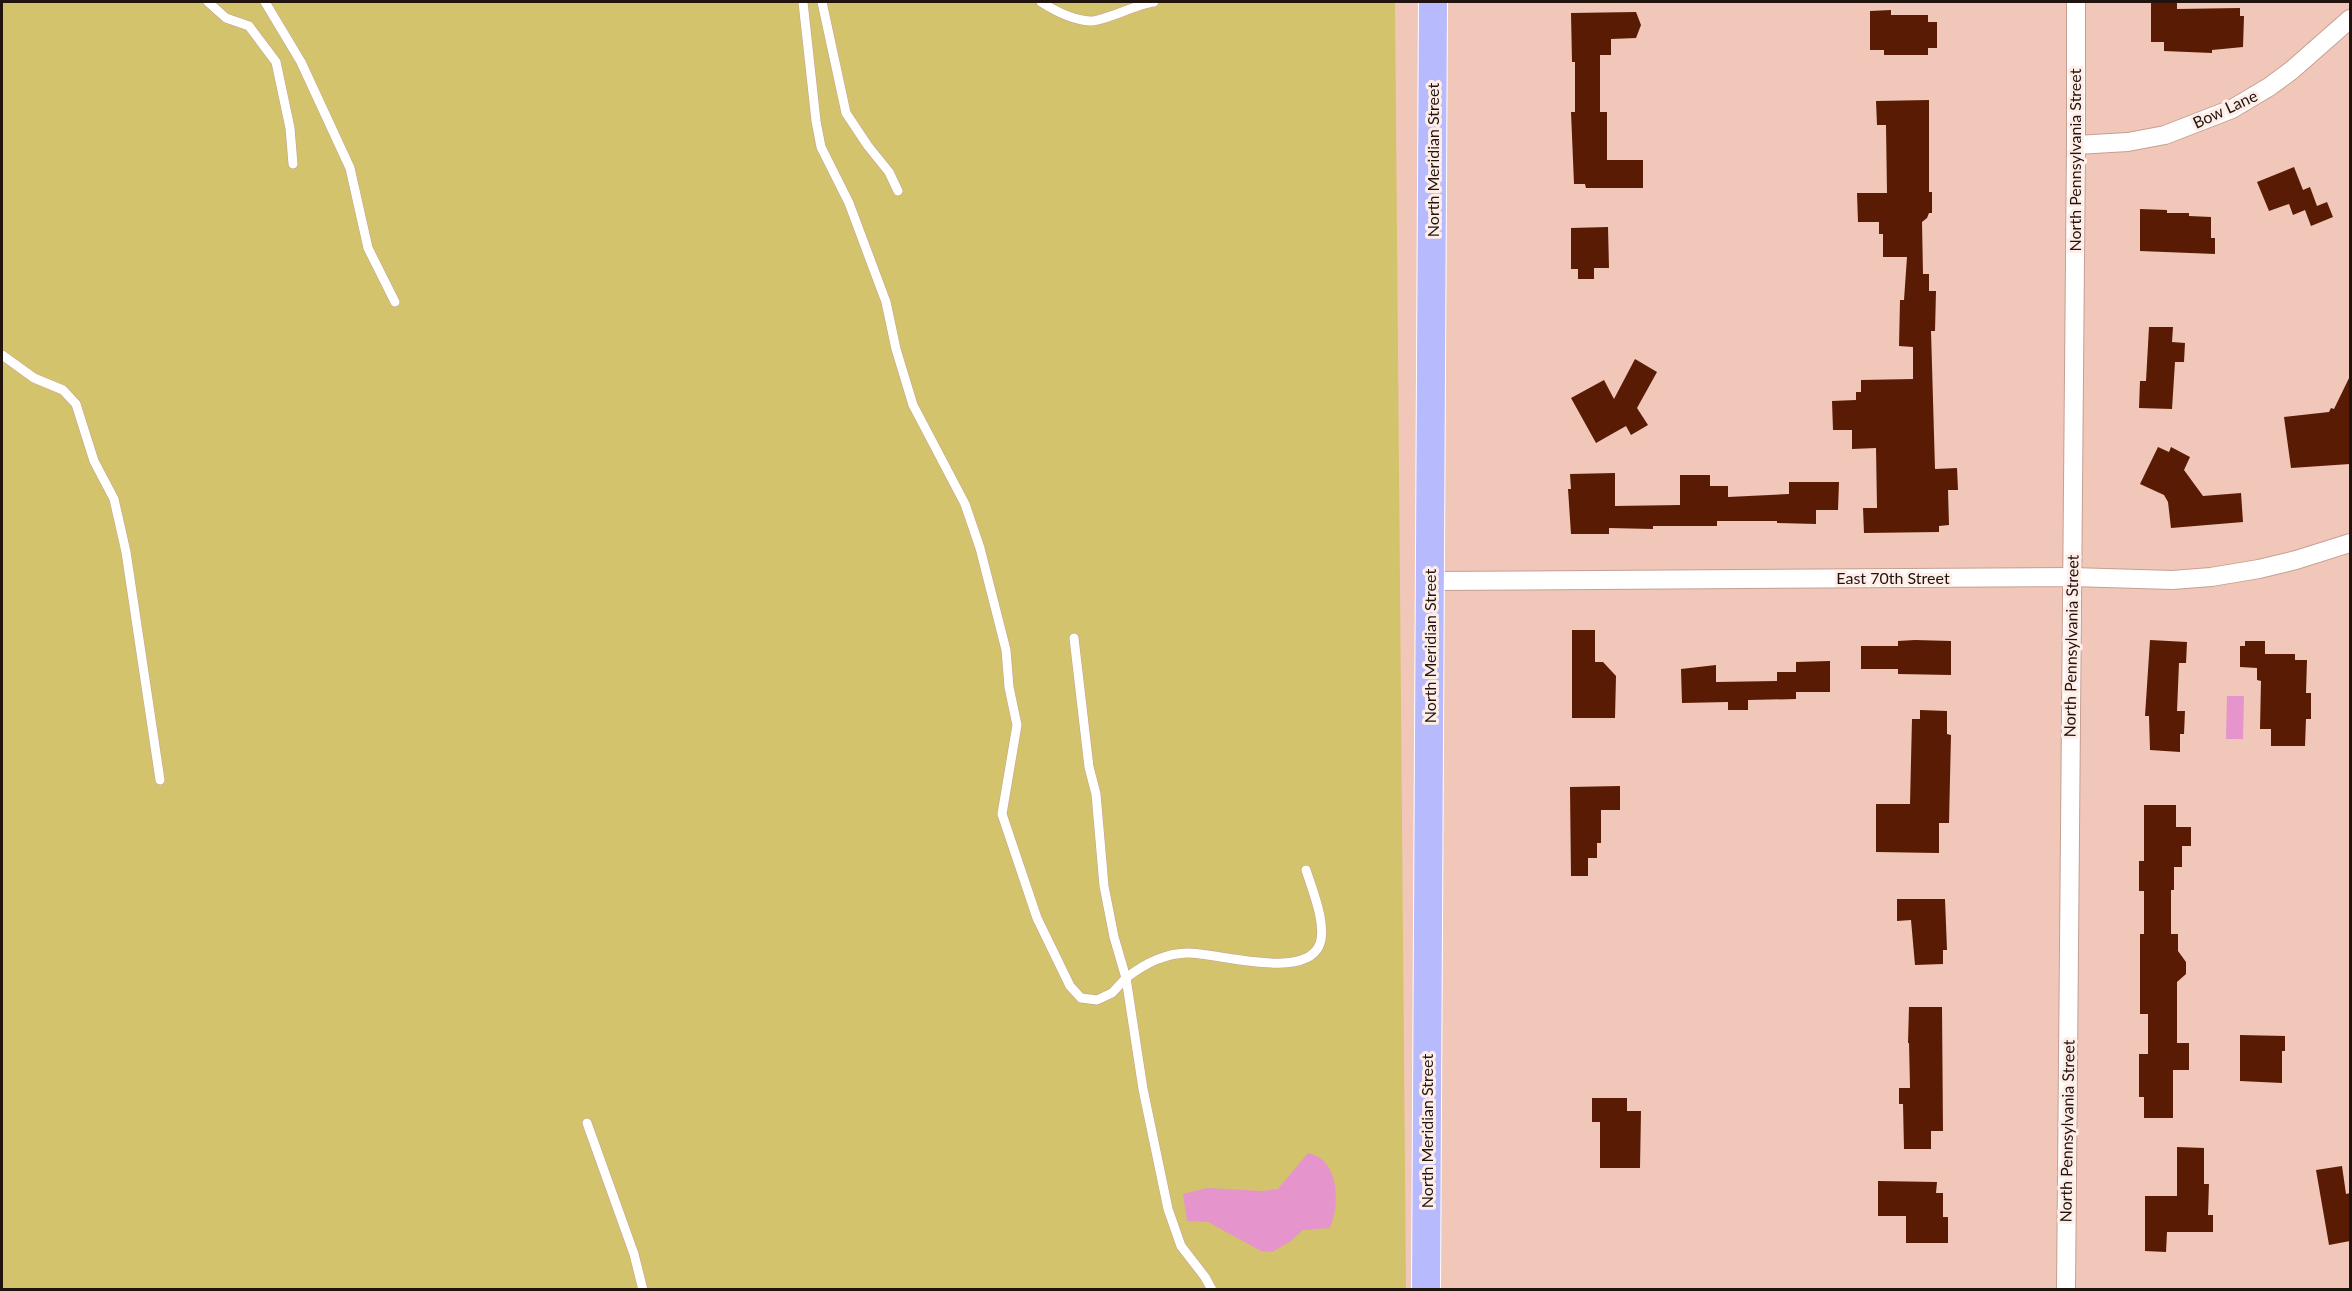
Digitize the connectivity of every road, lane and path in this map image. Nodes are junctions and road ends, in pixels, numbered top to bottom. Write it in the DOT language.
graph roads {
  1 [pos="208,2"];
  2 [pos="265,2"];
  3 [pos="803,2"];
  4 [pos="822,2"];
  5 [pos="1041,2"];
  6 [pos="1144,2"];
  7 [pos="1154,2"];
  8 [pos="1433,2"];
  9 [pos="2076,2"];
  10 [pos="2350,19"];
  11 [pos="2076,145"];
  12 [pos="293,164"];
  13 [pos="898,191"];
  14 [pos="395,302"];
  15 [pos="2,355"];
  16 [pos="2350,543"];
  17 [pos="2072,577"];
  18 [pos="1431,581"];
  19 [pos="1074,638"];
  20 [pos="160,780"];
  21 [pos="1306,870"];
  22 [pos="1126,978"];
  23 [pos="587,1123"];
  24 [pos="643,1290"];
  25 [pos="1212,1290"];
  26 [pos="1426,1290"];
  27 [pos="2066,1290"];
  1 -- 12 [label="lane"];
  2 -- 14 [label="lane"];
  3 -- 22 [label="lane"];
  4 -- 13 [label="lane"];
  5 -- 6 [label="lane"];
  6 -- 7 [label="lane"];
  8 -- 18 [label="main road, North Meridian Street"];
  9 -- 11 [label="street, North Pennsylvania Street"];
  10 -- 11 [label="street, Bow Lane"];
  11 -- 17 [label="street, North Pennsylvania Street"];
  15 -- 20 [label="lane"];
  16 -- 17 [label="street, East 70th Street"];
  17 -- 18 [label="street, East 70th Street"];
  17 -- 27 [label="street, North Pennsylvania Street"];
  18 -- 26 [label="main road, North Meridian Street"];
  19 -- 22 [label="lane"];
  21 -- 22 [label="lane"];
  22 -- 25 [label="lane"];
  23 -- 24 [label="lane"];
}
